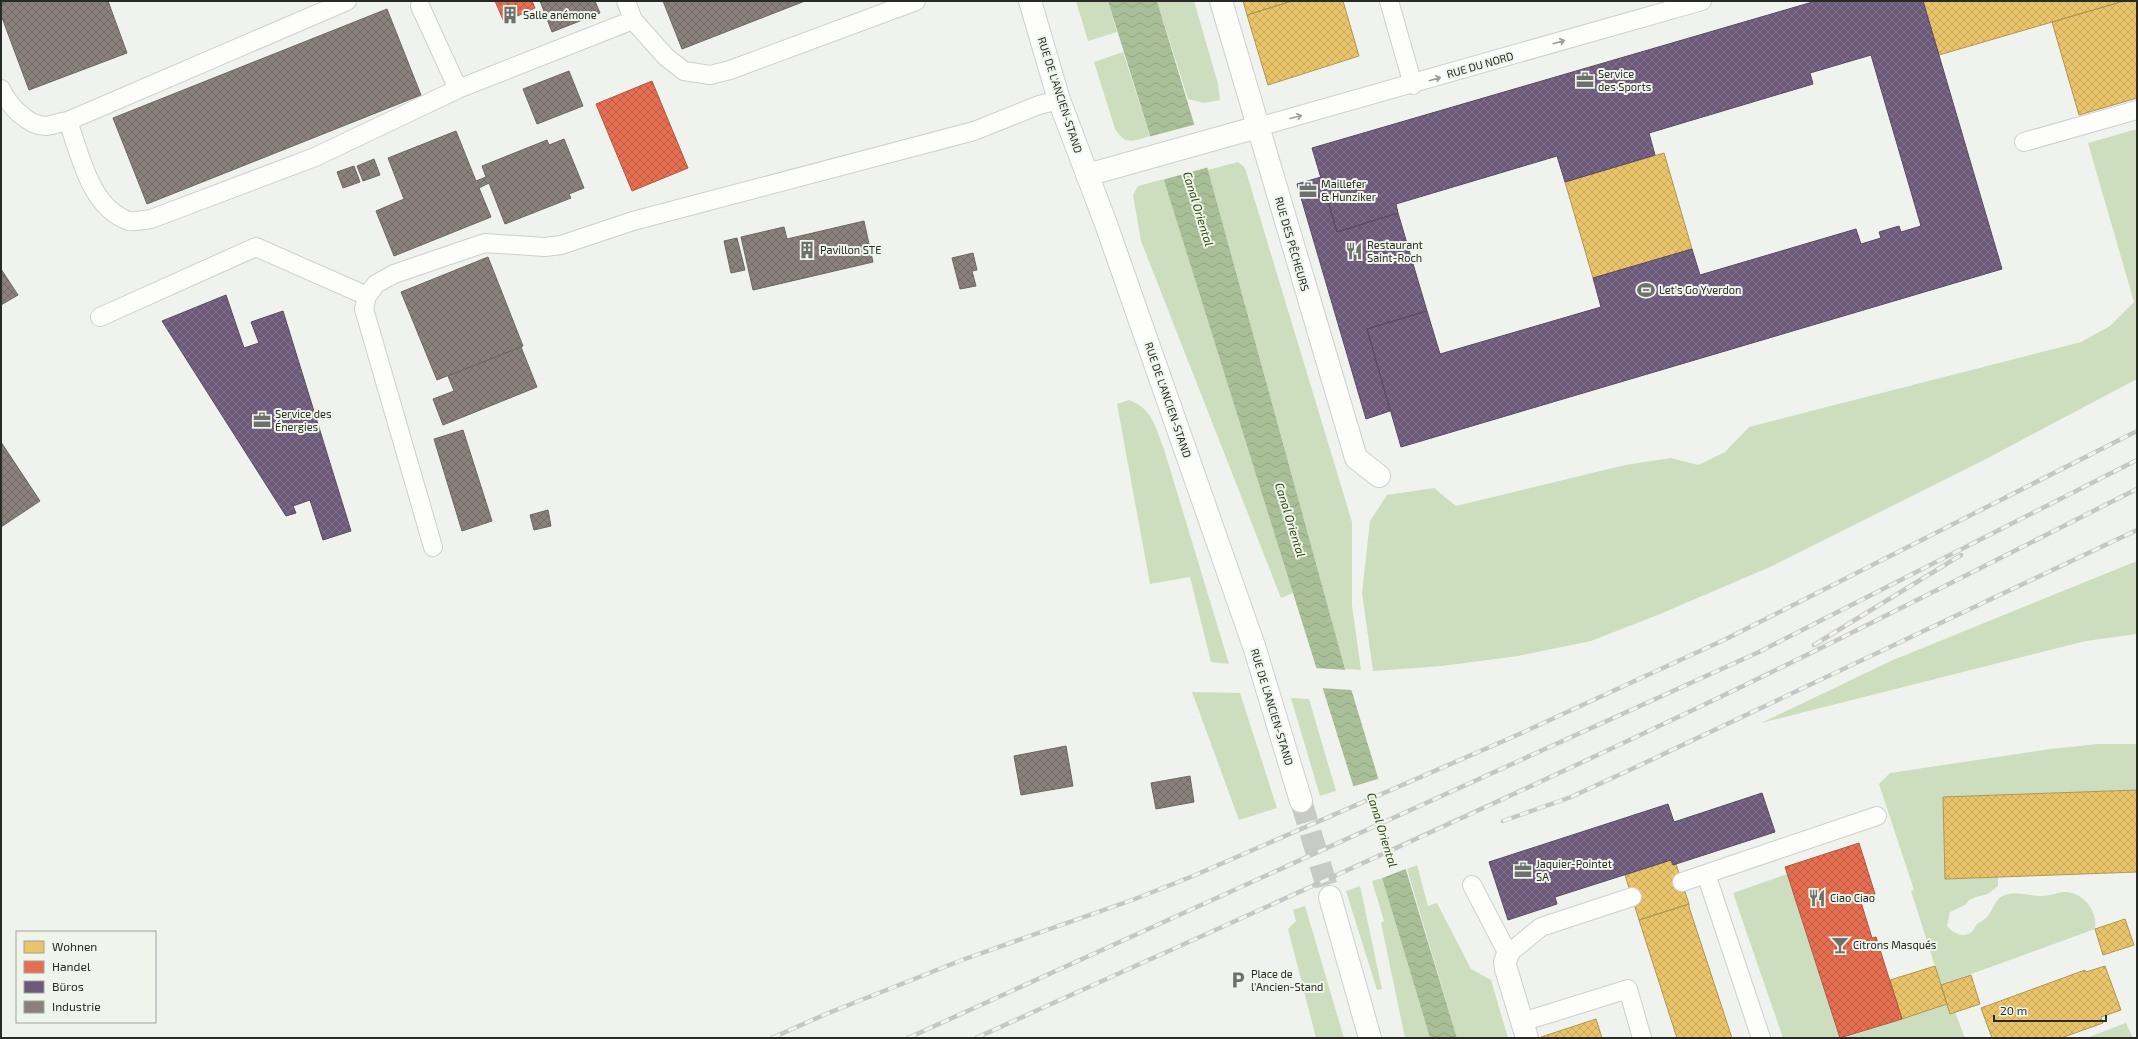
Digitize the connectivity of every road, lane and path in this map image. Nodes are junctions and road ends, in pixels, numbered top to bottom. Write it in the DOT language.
graph roads {
  1 [pos="347,1"];
  2 [pos="626,1"];
  3 [pos="916,1"];
  4 [pos="1030,1"];
  5 [pos="1221,1"];
  6 [pos="1389,1"];
  7 [pos="1702,1"];
  8 [pos="421,3"];
  9 [pos="633,20"];
  10 [pos="1413,85"];
  11 [pos="1,89"];
  12 [pos="458,89"];
  13 [pos="1059,100"];
  14 [pos="2137,110"];
  15 [pos="68,121"];
  16 [pos="1258,127"];
  17 [pos="2024,142"];
  18 [pos="1087,175"];
  19 [pos="367,296"];
  20 [pos="100,317"];
  21 [pos="1379,476"];
  22 [pos="433,547"];
  23 [pos="1301,801"];
  24 [pos="1877,816"];
  25 [pos="1706,874"];
  26 [pos="1682,882"];
  27 [pos="1472,885"];
  28 [pos="1330,897"];
  29 [pos="1632,897"];
  30 [pos="1508,954"];
  31 [pos="1525,1030"];
  32 [pos="1370,1038"];
  33 [pos="1642,1038"];
  34 [pos="1761,1038"];
  1 -- 15 [label="lane"];
  2 -- 9 [label="lane"];
  3 -- 9 [label="lane"];
  4 -- 13 [label="street, RUE DE L'ANCIEN-STAND"];
  5 -- 16 [label="street, RUE DES PÊCHEURS"];
  6 -- 10 [label="lane"];
  10 -- 7 [label="lane, RUE DU NORD, one-way"];
  8 -- 12 [label="lane"];
  9 -- 12 [label="lane"];
  16 -- 10 [label="lane, RUE DU NORD, one-way"];
  11 -- 15 [label="lane"];
  12 -- 15 [label="lane"];
  13 -- 18 [label="street, RUE DE L'ANCIEN-STAND"];
  13 -- 19 [label="lane"];
  14 -- 17 [label="lane"];
  16 -- 18 [label="street"];
  16 -- 21 [label="street, RUE DES PÊCHEURS"];
  18 -- 23 [label="street, RUE DE L'ANCIEN-STAND"];
  19 -- 20 [label="lane"];
  19 -- 22 [label="lane"];
  24 -- 25 [label="lane"];
  25 -- 26 [label="lane"];
  25 -- 34 [label="lane"];
  27 -- 30 [label="lane"];
  28 -- 32 [label="street"];
  29 -- 30 [label="lane"];
  30 -- 31 [label="street"];
  31 -- 33 [label="lane"];
}
